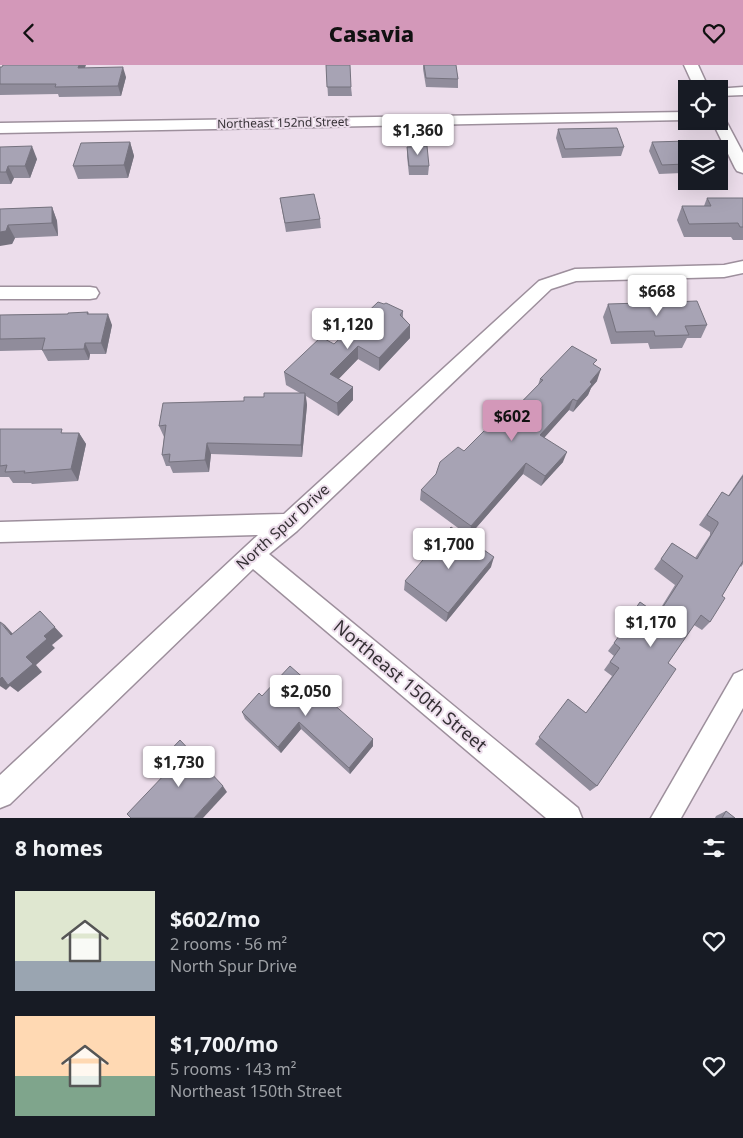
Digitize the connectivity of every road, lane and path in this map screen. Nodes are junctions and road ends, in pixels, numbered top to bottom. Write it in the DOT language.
graph roads {
  1 [pos="691,65"];
  2 [pos="698,80"];
  3 [pos="743,91"];
  4 [pos="728,92"];
  5 [pos="678,116"];
  6 [pos="0,128"];
  7 [pos="724,130"];
  8 [pos="743,168"];
  9 [pos="743,267"];
  10 [pos="0,293"];
  11 [pos="90,293"];
  12 [pos="289,524"];
  13 [pos="0,532"];
  14 [pos="252,554"];
  15 [pos="743,683"];
  16 [pos="0,794"];
  17 [pos="568,818"];
  18 [pos="665,818"];
  1 -- 2 [label="street"];
  3 -- 4 [label="street"];
  5 -- 6 [label="street, Northeast 152nd Street"];
  7 -- 8 [label="street"];
  9 -- 12 [label="street, North Spur Drive"];
  10 -- 11 [label="street"];
  12 -- 13 [label="street"];
  12 -- 14 [label="street, North Spur Drive"];
  14 -- 16 [label="street, North Spur Drive"];
  14 -- 17 [label="street, Northeast 150th Street"];
  15 -- 18 [label="street"];
}
